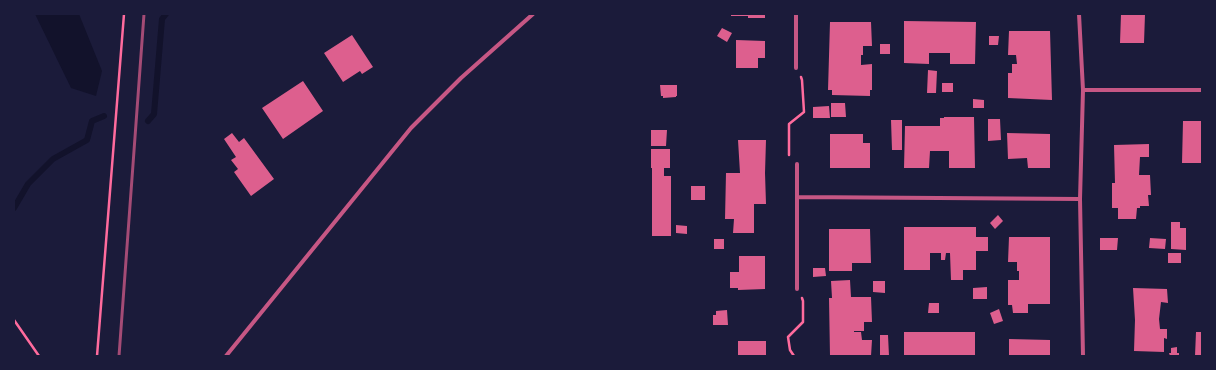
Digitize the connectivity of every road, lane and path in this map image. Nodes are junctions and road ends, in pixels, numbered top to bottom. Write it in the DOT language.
graph roads {
  1 [pos="124,14"];
  2 [pos="532,14"];
  3 [pos="796,14"];
  4 [pos="1079,14"];
  5 [pos="796,68"];
  6 [pos="1083,90"];
  7 [pos="1202,90"];
  8 [pos="797,164"];
  9 [pos="797,196"];
  10 [pos="1080,199"];
  11 [pos="797,289"];
  12 [pos="14,320"];
  13 [pos="39,356"];
  14 [pos="97,356"];
  15 [pos="226,356"];
  16 [pos="794,356"];
  17 [pos="1083,356"];
  1 -- 14 [label="path"];
  2 -- 15 [label="street"];
  3 -- 5 [label="street"];
  4 -- 6 [label="street"];
  5 -- 8 [label="path"];
  6 -- 7 [label="street"];
  6 -- 10 [label="street"];
  8 -- 9 [label="street"];
  9 -- 10 [label="street"];
  9 -- 11 [label="street"];
  10 -- 17 [label="street"];
  11 -- 16 [label="path"];
  12 -- 13 [label="path"];
}
